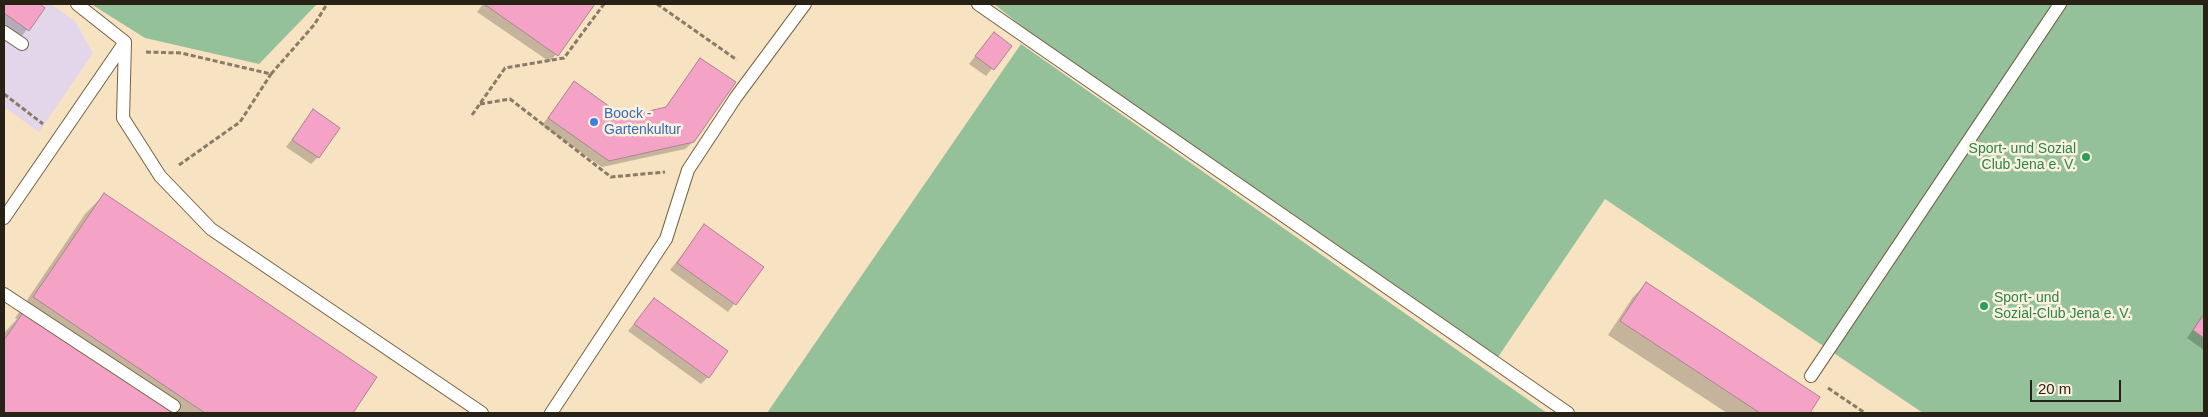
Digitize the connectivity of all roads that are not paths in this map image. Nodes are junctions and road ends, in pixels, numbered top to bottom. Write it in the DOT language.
graph roads {
  1 [pos="77,4"];
  2 [pos="805,4"];
  3 [pos="978,4"];
  4 [pos="2060,4"];
  5 [pos="4,32"];
  6 [pos="125,42"];
  7 [pos="22,44"];
  8 [pos="5,215"];
  9 [pos="4,294"];
  10 [pos="1811,376"];
  11 [pos="174,406"];
  12 [pos="482,413"];
  13 [pos="551,413"];
  14 [pos="1568,413"];
  1 -- 6 [label="lane"];
  2 -- 13 [label="lane"];
  3 -- 14 [label="lane"];
  4 -- 10 [label="lane"];
  5 -- 7 [label="lane"];
  6 -- 8 [label="lane"];
  6 -- 12 [label="lane"];
  9 -- 11 [label="lane"];
}
